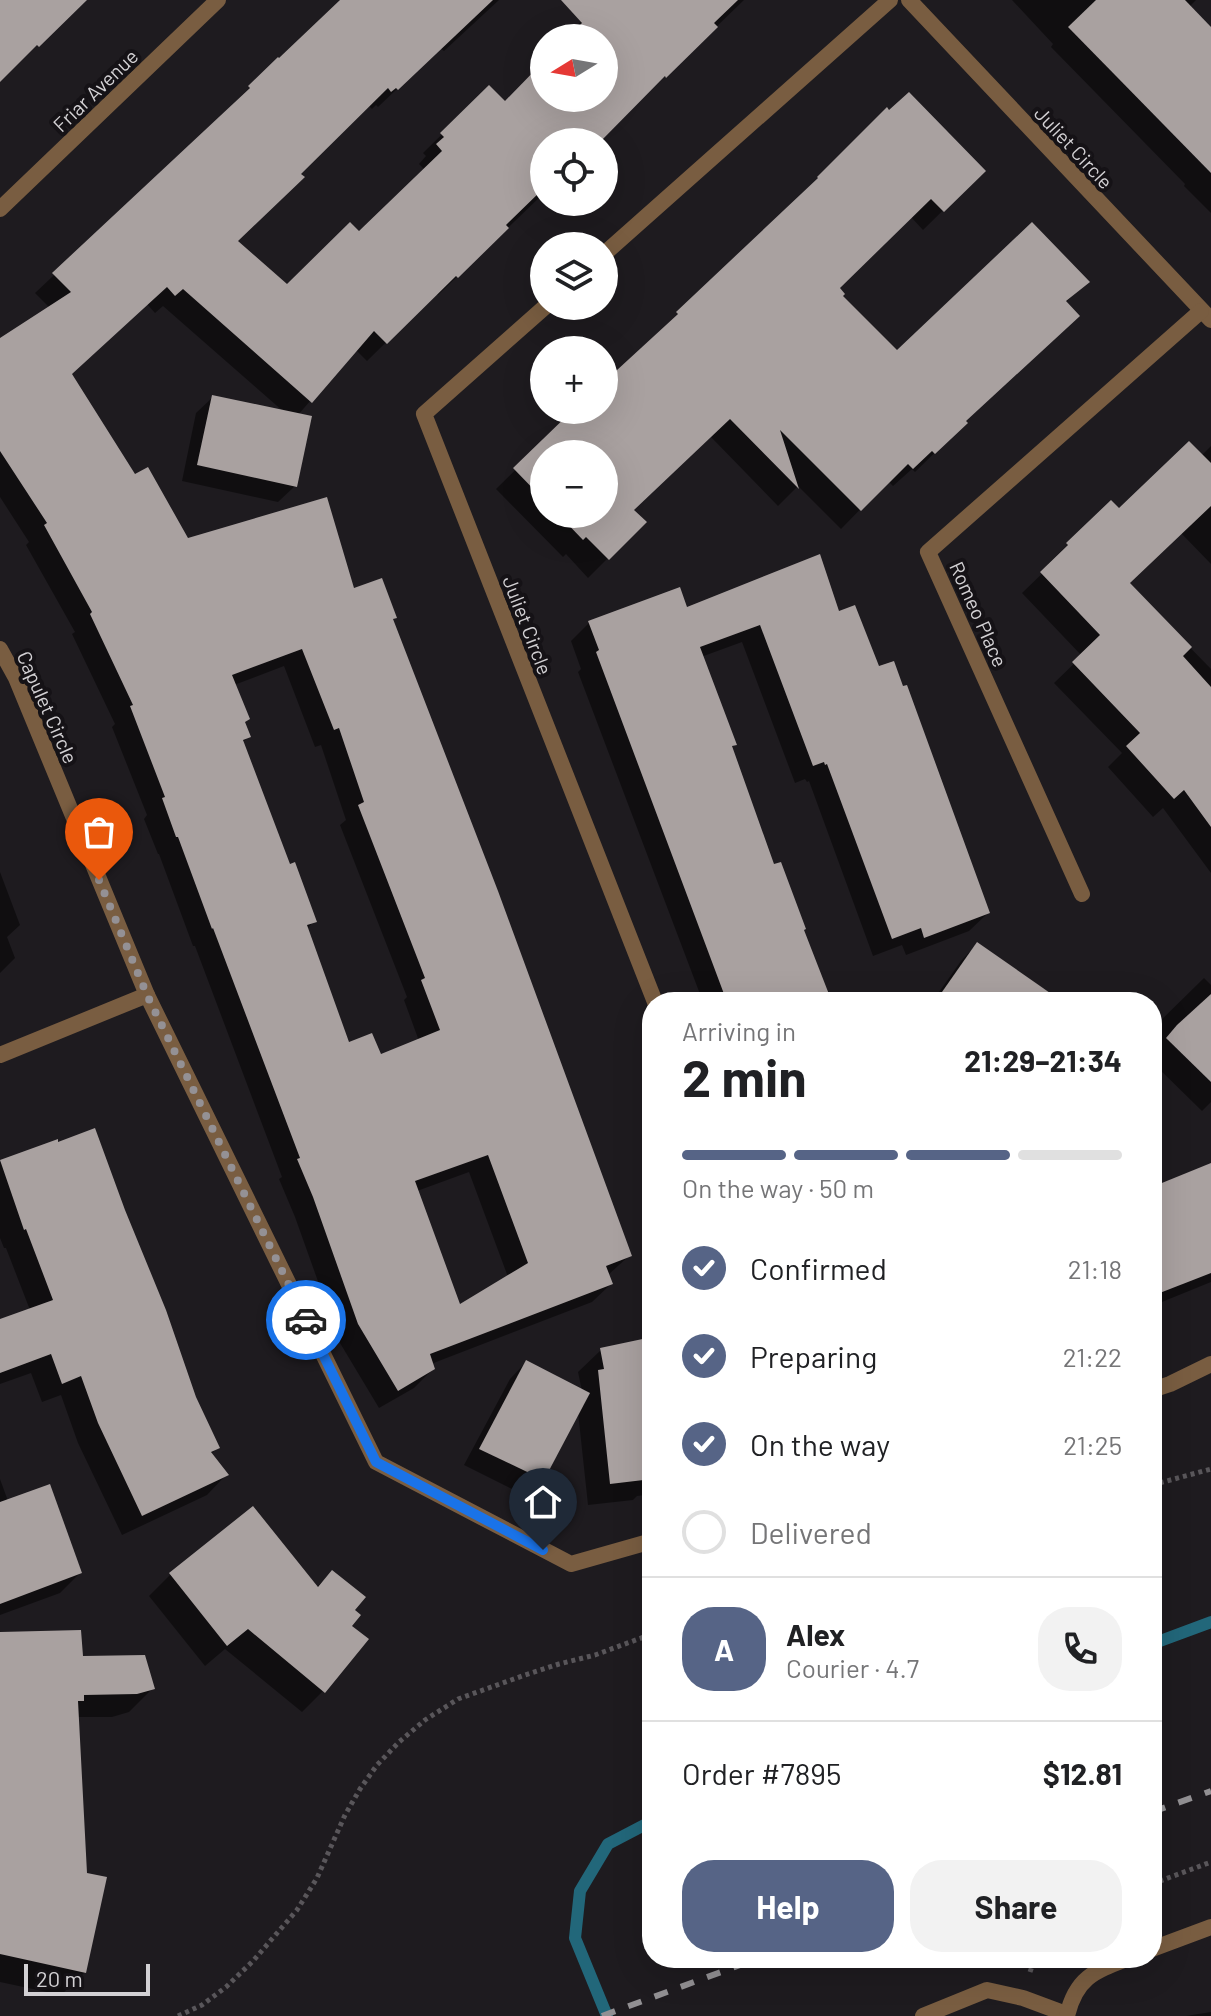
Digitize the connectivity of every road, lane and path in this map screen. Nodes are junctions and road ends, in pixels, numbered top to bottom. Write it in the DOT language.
graph roads {
  1 [pos="218,0"];
  2 [pos="890,0"];
  3 [pos="909,0"];
  4 [pos="0,209"];
  5 [pos="618,242"];
  6 [pos="1206,316"];
  7 [pos="530,320"];
  8 [pos="0,649"];
  9 [pos="1082,894"];
  10 [pos="651,992"];
  11 [pos="147,995"];
  12 [pos="0,1055"];
  13 [pos="1211,1364"];
  14 [pos="1162,1387"];
  15 [pos="1211,1469"];
  16 [pos="1162,1482"];
  17 [pos="642,1544"];
  18 [pos="642,1638"];
  19 [pos="1211,1862"];
  20 [pos="1162,1880"];
  21 [pos="1211,1927"];
  22 [pos="1162,1945"];
  23 [pos="1102,1968"];
  24 [pos="1066,2015"];
  25 [pos="178,2016"];
  26 [pos="923,2016"];
  1 -- 4 [label="street, Friar Avenue"];
  2 -- 5 [label="street"];
  3 -- 6 [label="street, Juliet Circle"];
  6 -- 9 [label="street, Romeo Place"];
  7 -- 10 [label="street, Juliet Circle"];
  8 -- 11 [label="street, Capulet Circle"];
  11 -- 12 [label="street"];
  11 -- 17 [label="street, Capulet Circle"];
  13 -- 14 [label="street"];
  15 -- 16 [label="path"];
  18 -- 25 [label="path"];
  19 -- 20 [label="path"];
  21 -- 22 [label="street"];
  23 -- 24 [label="street"];
  24 -- 26 [label="street"];
}
